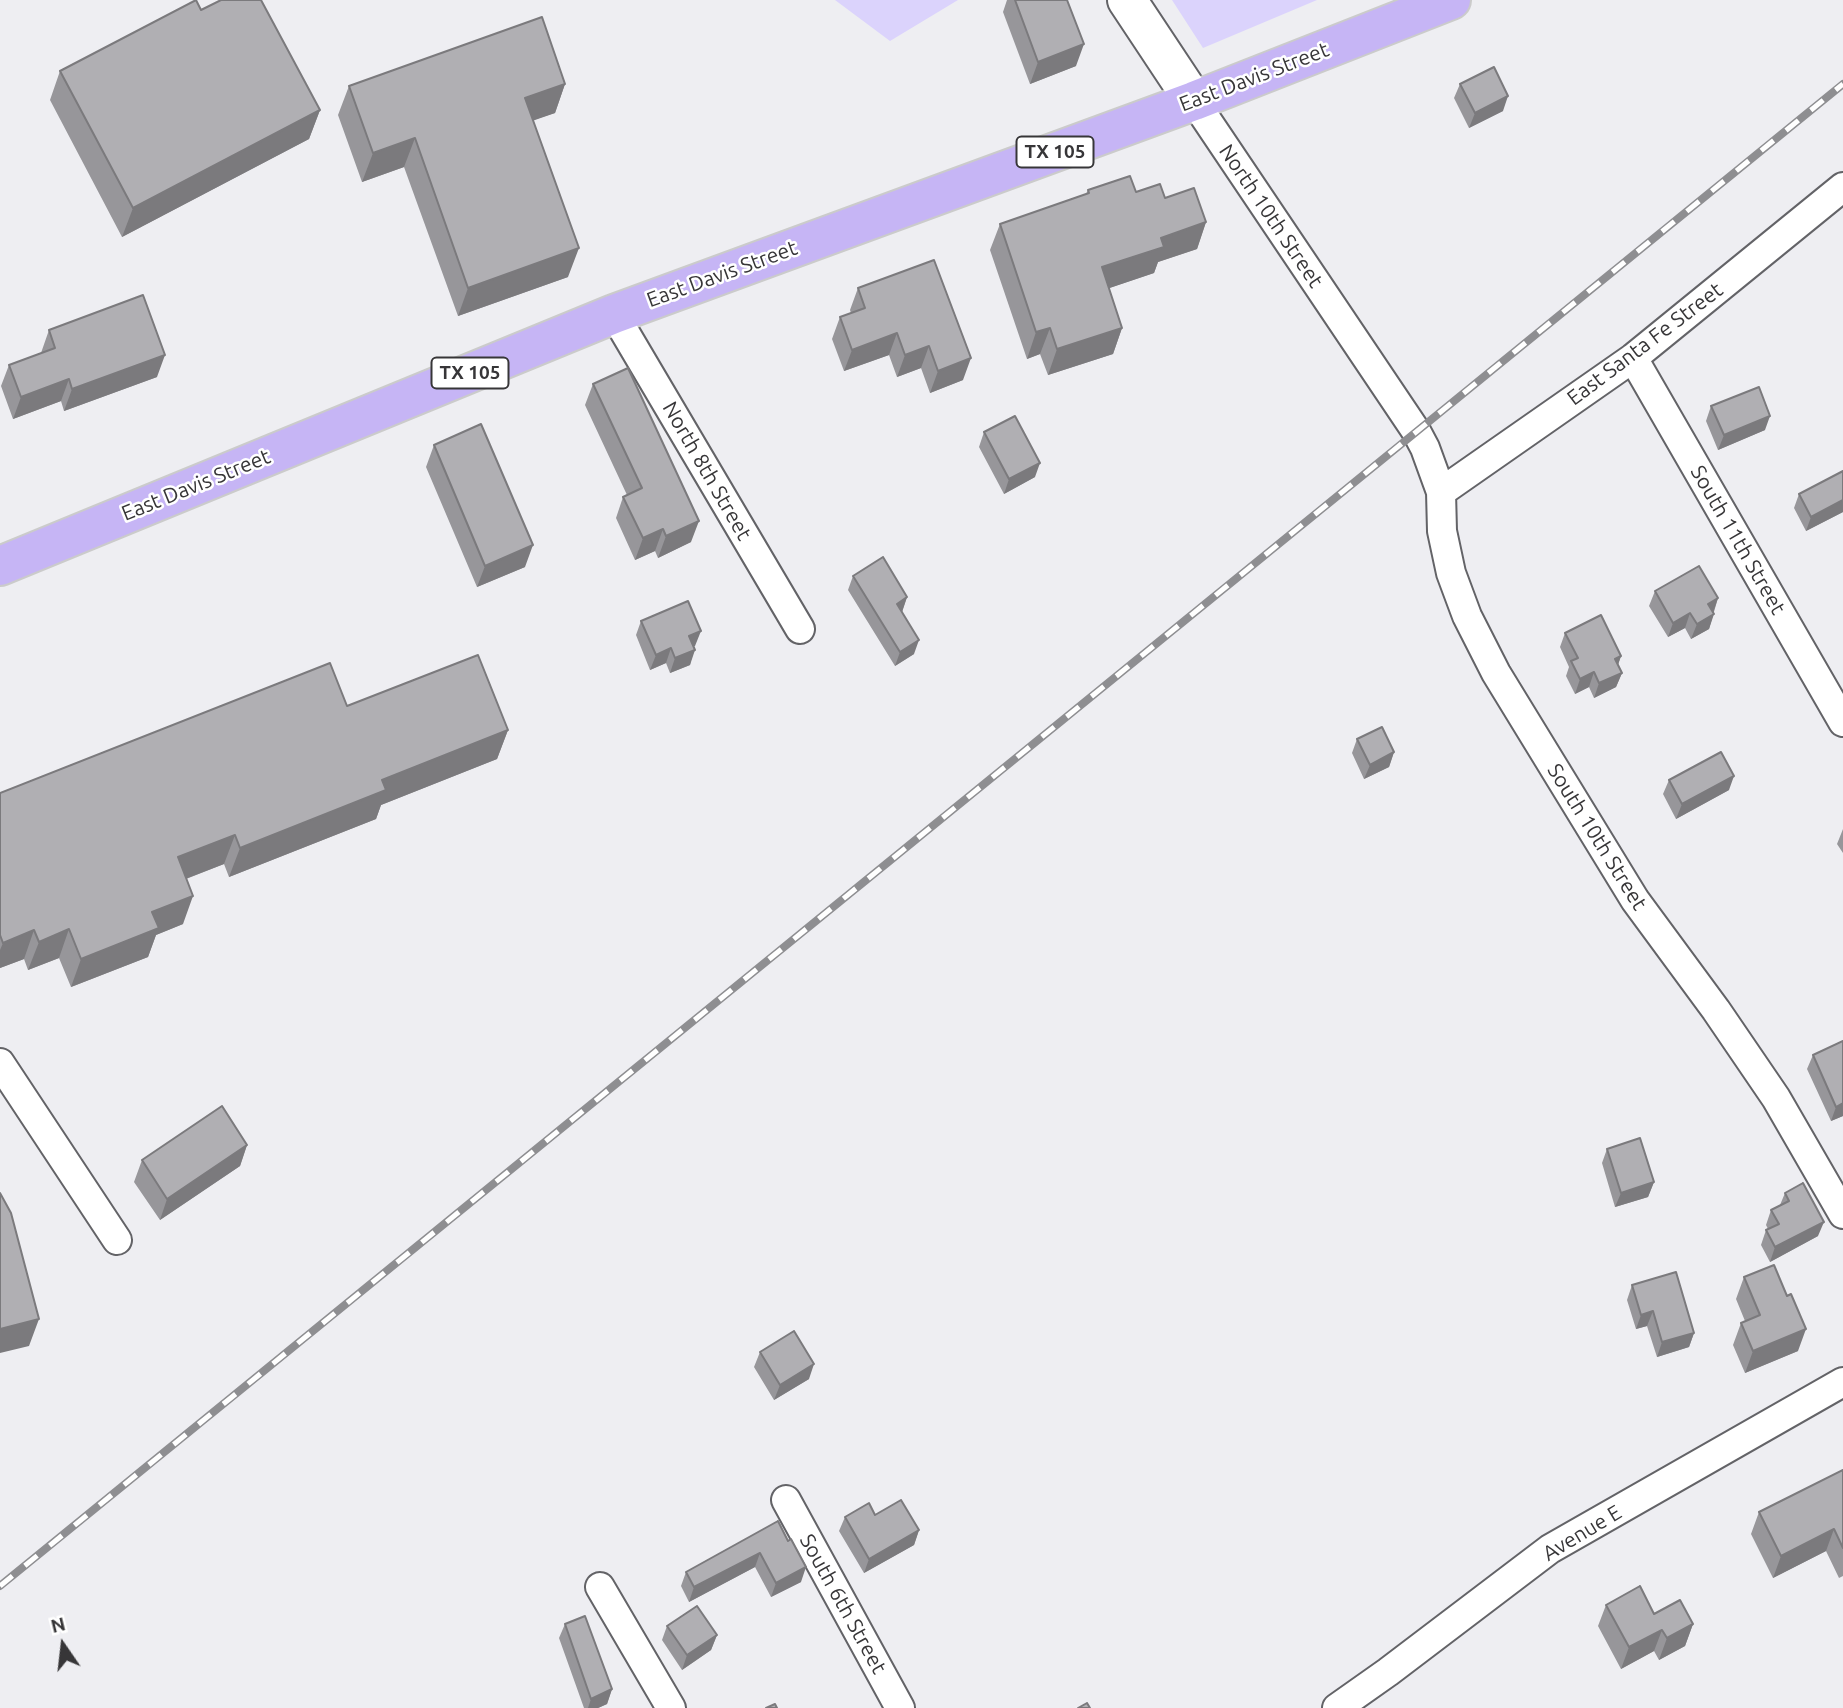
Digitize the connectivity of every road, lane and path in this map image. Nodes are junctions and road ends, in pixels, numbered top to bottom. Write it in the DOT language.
graph roads {
  1 [pos="1127,0"];
  2 [pos="1451,0"];
  3 [pos="1194,102"];
  4 [pos="1843,187"];
  5 [pos="614,314"];
  6 [pos="1633,358"];
  7 [pos="1416,431"];
  8 [pos="1441,492"];
  9 [pos="0,566"];
  10 [pos="800,629"];
  11 [pos="1843,722"];
  12 [pos="0,1063"];
  13 [pos="1843,1214"];
  14 [pos="117,1240"];
  15 [pos="1843,1382"];
  16 [pos="786,1500"];
  17 [pos="600,1587"];
  18 [pos="671,1708"];
  19 [pos="900,1708"];
  20 [pos="1336,1708"];
  1 -- 3 [label="street, North 10th Street"];
  2 -- 3 [label="main road, East Davis Street / TX 105"];
  3 -- 5 [label="main road, East Davis Street / TX 105"];
  3 -- 7 [label="street, North 10th Street"];
  4 -- 6 [label="street, East Santa Fe Street"];
  5 -- 9 [label="main road, East Davis Street / TX 105"];
  5 -- 10 [label="street, North 8th Street"];
  6 -- 8 [label="street, East Santa Fe Street"];
  6 -- 11 [label="street, South 11th Street"];
  7 -- 8 [label="street, South 10th Street"];
  8 -- 13 [label="street, South 10th Street"];
  12 -- 14 [label="street"];
  15 -- 20 [label="street, Avenue E"];
  16 -- 19 [label="street, South 6th Street"];
  17 -- 18 [label="street"];
}
